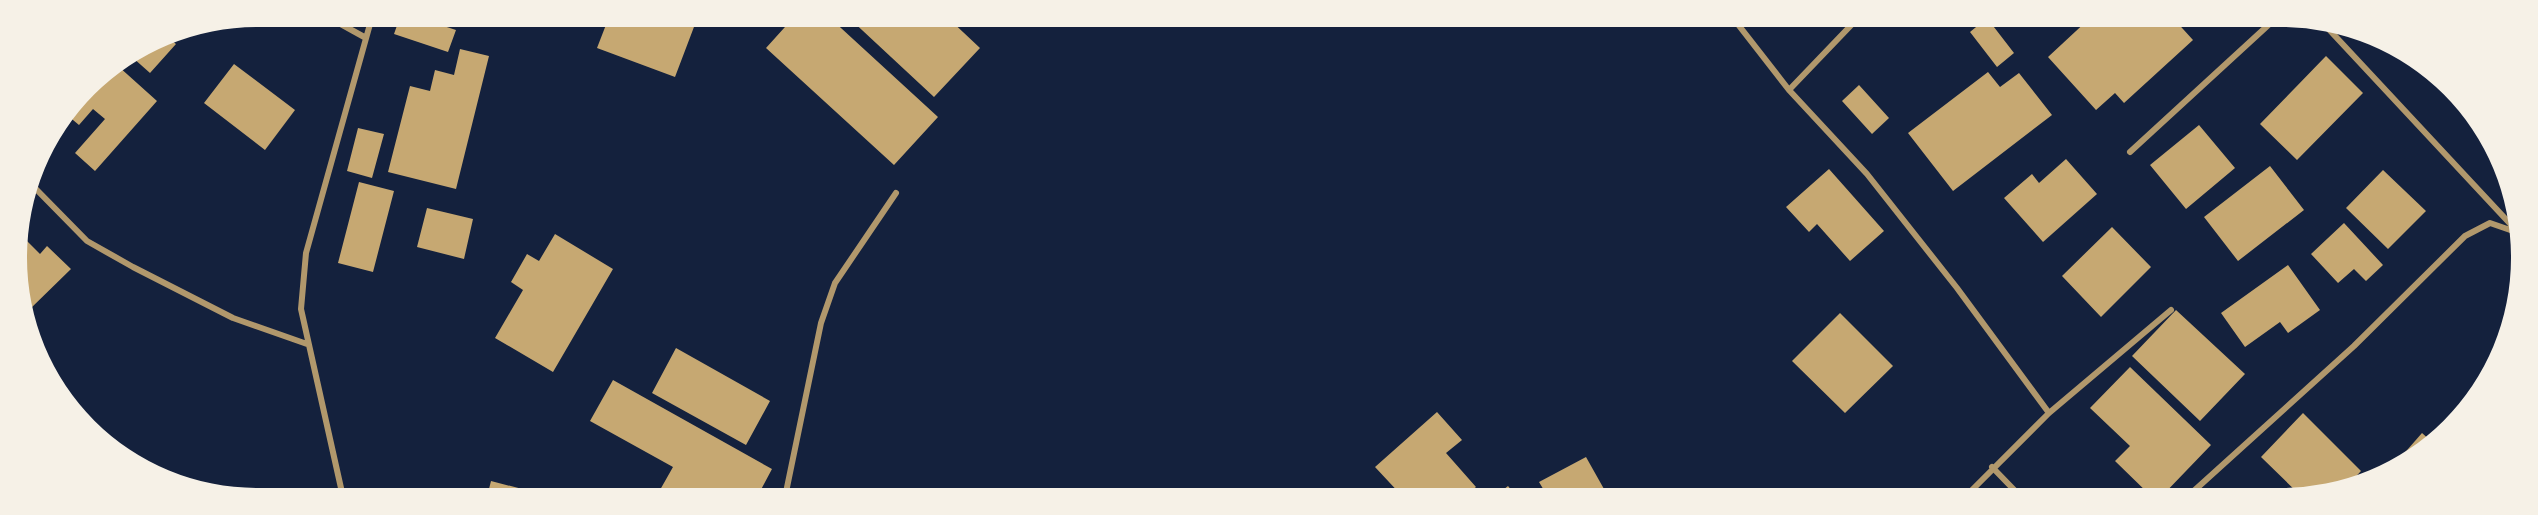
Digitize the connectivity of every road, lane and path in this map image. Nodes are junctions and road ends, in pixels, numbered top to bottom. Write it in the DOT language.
graph roads {
  1 [pos="347,27"];
  2 [pos="369,27"];
  3 [pos="1740,27"];
  4 [pos="1849,27"];
  5 [pos="2266,27"];
  6 [pos="2332,33"];
  7 [pos="366,38"];
  8 [pos="1789,90"];
  9 [pos="2130,152"];
  10 [pos="37,190"];
  11 [pos="896,193"];
  12 [pos="2508,223"];
  13 [pos="2509,229"];
  14 [pos="2171,310"];
  15 [pos="307,344"];
  16 [pos="2049,413"];
  17 [pos="1992,467"];
  18 [pos="341,488"];
  19 [pos="787,488"];
  20 [pos="1973,488"];
  21 [pos="2012,488"];
  22 [pos="2197,488"];
  1 -- 7 [label="street"];
  2 -- 7 [label="street"];
  3 -- 8 [label="street"];
  4 -- 8 [label="street"];
  5 -- 9 [label="street"];
  6 -- 12 [label="street"];
  7 -- 15 [label="street"];
  8 -- 16 [label="street"];
  10 -- 15 [label="street"];
  11 -- 19 [label="street"];
  13 -- 22 [label="street"];
  14 -- 16 [label="street"];
  15 -- 18 [label="street"];
  16 -- 17 [label="street"];
  17 -- 20 [label="street"];
  17 -- 21 [label="street"];
}
